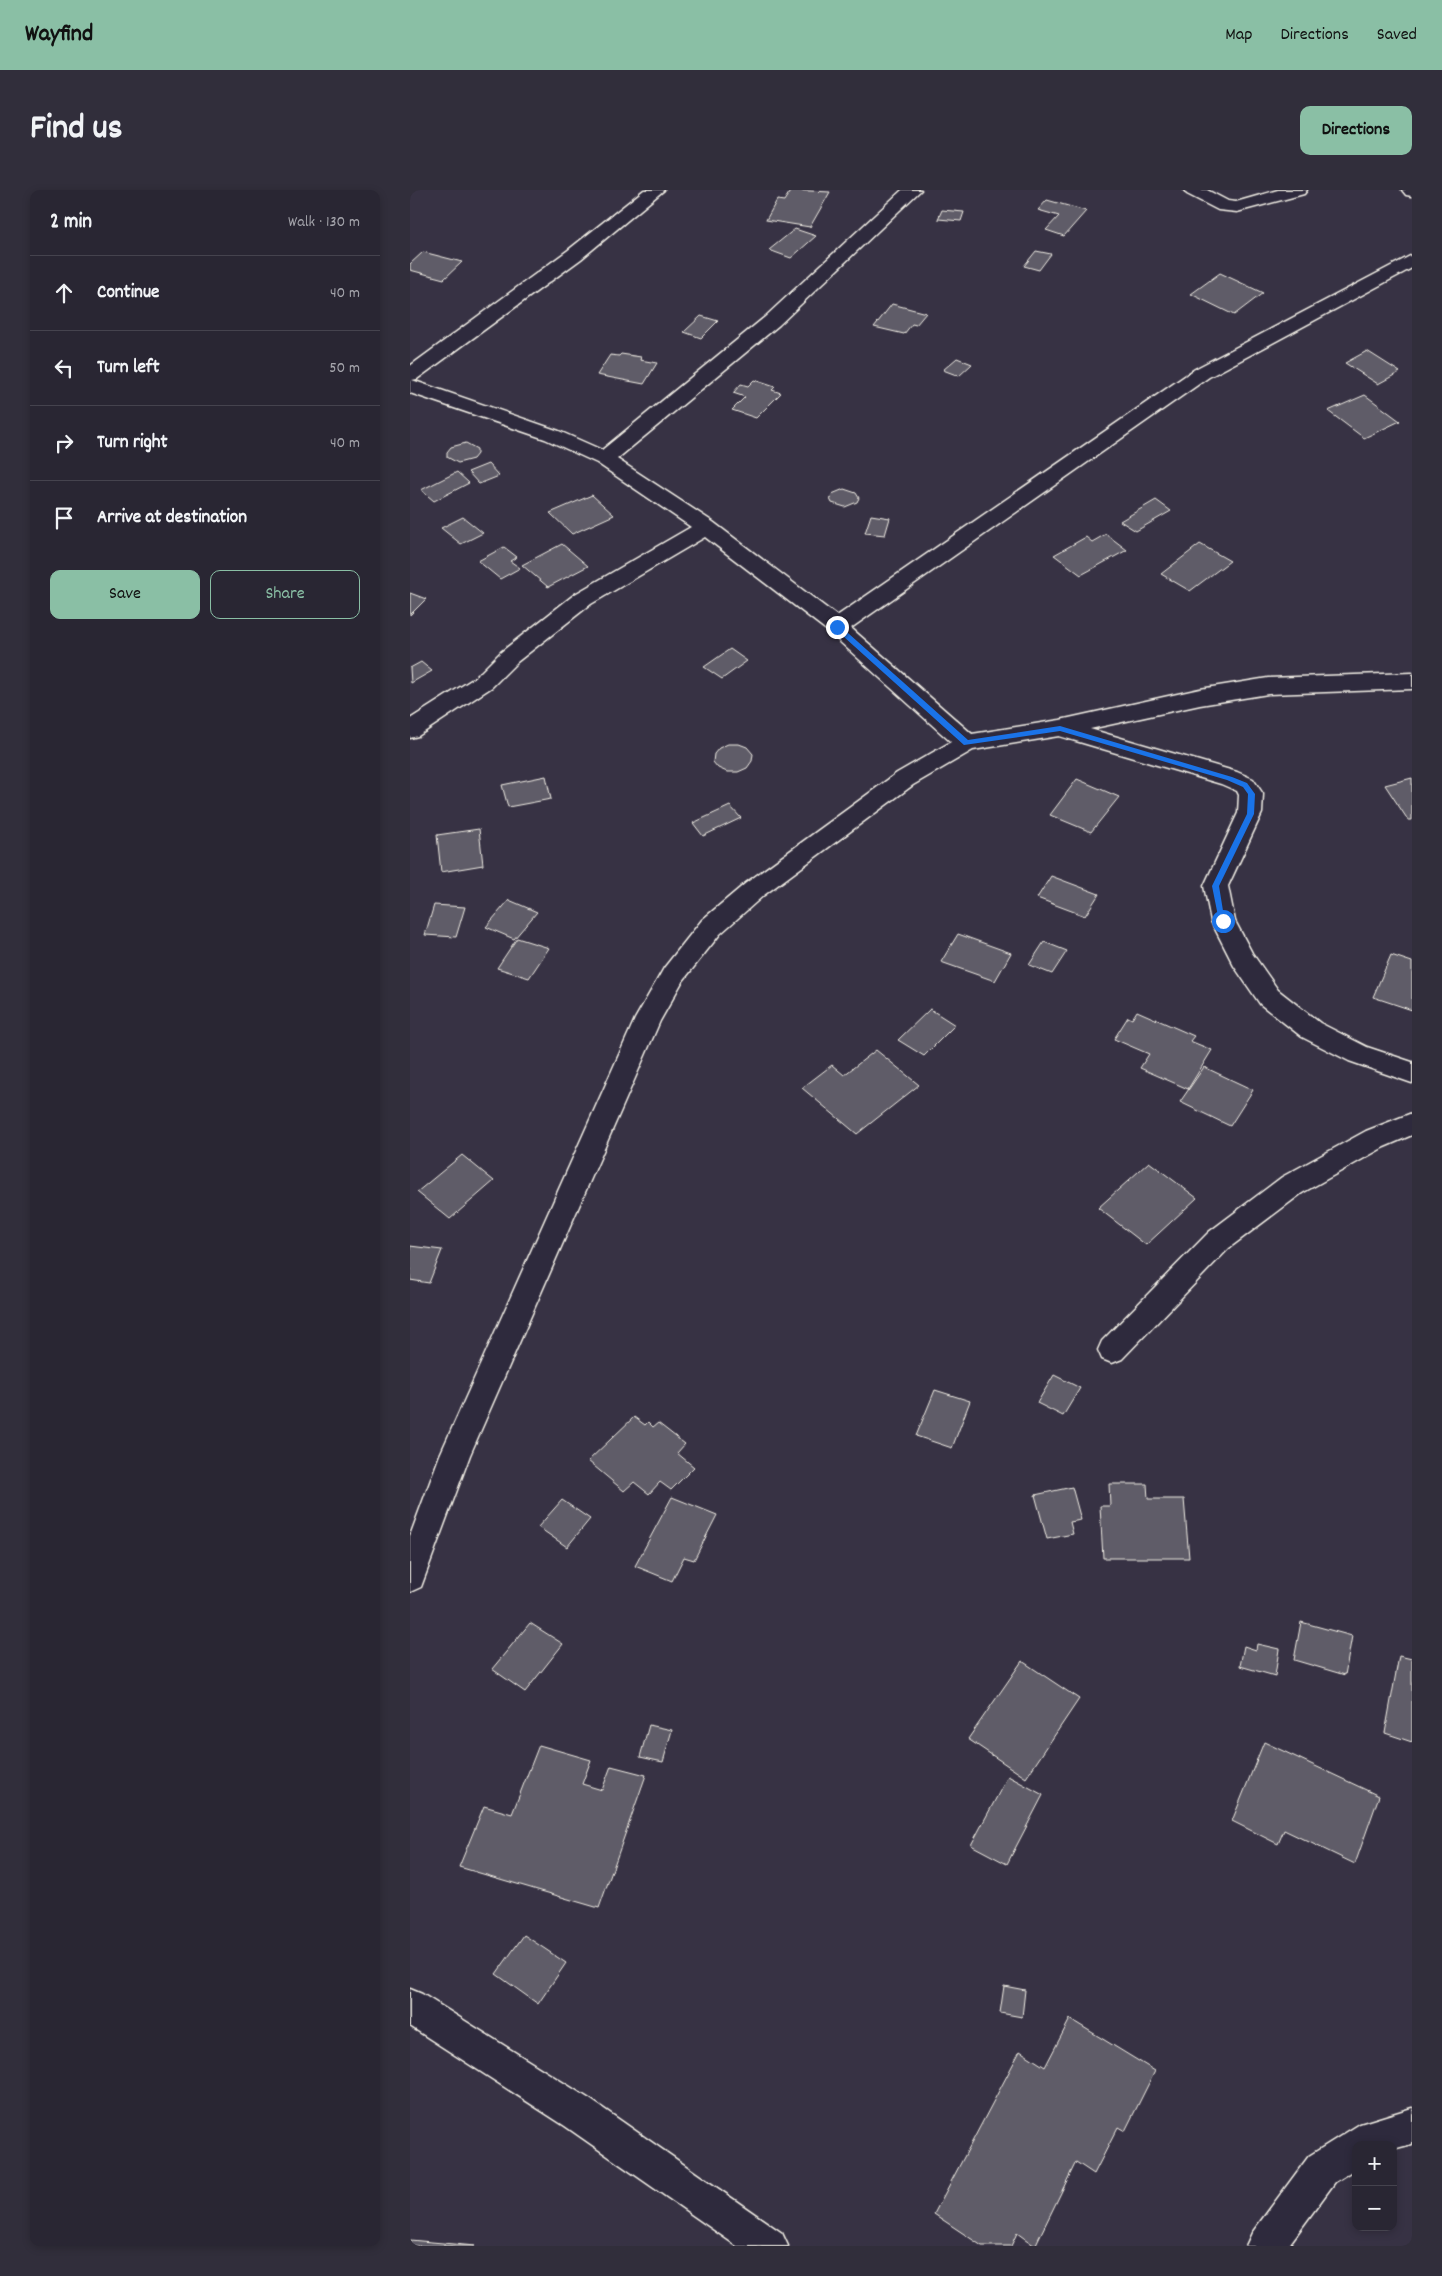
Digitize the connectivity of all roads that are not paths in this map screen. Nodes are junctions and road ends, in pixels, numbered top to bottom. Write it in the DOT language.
graph roads {
  1 [pos="655,190"];
  2 [pos="912,190"];
  3 [pos="1193,190"];
  4 [pos="1298,190"];
  5 [pos="1412,261"];
  6 [pos="410,374"];
  7 [pos="410,386"];
  8 [pos="604,460"];
  9 [pos="706,527"];
  10 [pos="837,627"];
  11 [pos="1412,681"];
  12 [pos="1060,728"];
  13 [pos="410,730"];
  14 [pos="967,743"];
  15 [pos="1412,1073"];
  16 [pos="1412,1124"];
  17 [pos="1112,1350"];
  18 [pos="410,1577"];
  19 [pos="410,2006"];
  20 [pos="1412,2126"];
  21 [pos="1367,2141"];
  22 [pos="1352,2150"];
  23 [pos="769,2246"];
  24 [pos="1265,2246"];
  1 -- 6 [label="street"];
  2 -- 8 [label="street"];
  3 -- 4 [label="street"];
  5 -- 10 [label="street"];
  7 -- 8 [label="street"];
  8 -- 9 [label="street"];
  9 -- 10 [label="street"];
  9 -- 13 [label="street"];
  10 -- 14 [label="street"];
  11 -- 12 [label="street"];
  12 -- 14 [label="street"];
  12 -- 15 [label="street"];
  14 -- 18 [label="street"];
  16 -- 17 [label="street"];
  19 -- 23 [label="street"];
  20 -- 21 [label="street"];
  22 -- 24 [label="street"];
}
